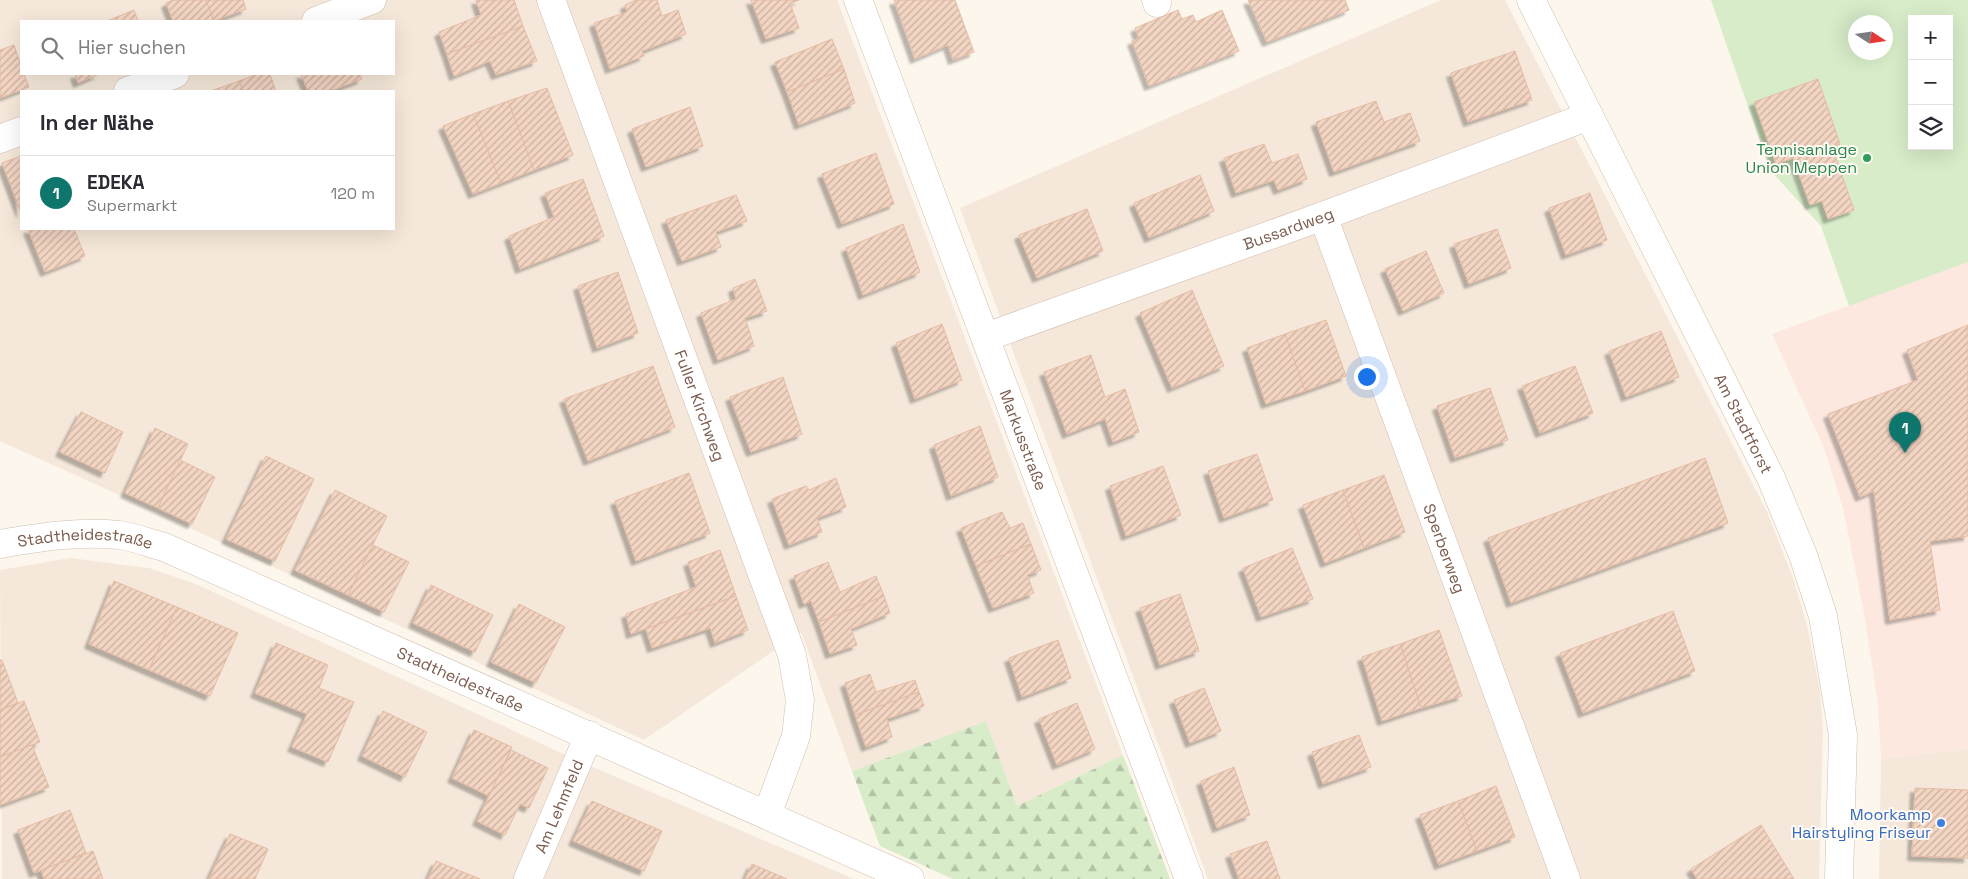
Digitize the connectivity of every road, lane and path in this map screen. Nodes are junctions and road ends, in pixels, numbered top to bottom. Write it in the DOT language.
graph roads {
  1 [pos="372,0"];
  2 [pos="551,0"];
  3 [pos="858,0"];
  4 [pos="1532,0"];
  5 [pos="319,20"];
  6 [pos="172,75"];
  7 [pos="131,90"];
  8 [pos="1589,116"];
  9 [pos="20,131"];
  10 [pos="0,139"];
  11 [pos="1323,216"];
  12 [pos="986,337"];
  13 [pos="0,544"];
  14 [pos="589,735"];
  15 [pos="767,815"];
  16 [pos="528,879"];
  17 [pos="910,879"];
  18 [pos="1190,879"];
  19 [pos="1566,879"];
  20 [pos="1839,879"];
  1 -- 5 [label="street"];
  2 -- 15 [label="street, Fuller Kirchweg"];
  3 -- 12 [label="street, Markusstraße"];
  4 -- 8 [label="street, Am Stadtforst"];
  6 -- 7 [label="street"];
  8 -- 11 [label="street, Bussardweg"];
  8 -- 20 [label="street, Am Stadtforst"];
  9 -- 10 [label="street"];
  11 -- 12 [label="street, Bussardweg"];
  11 -- 19 [label="street, Sperberweg"];
  12 -- 18 [label="street, Markusstraße"];
  13 -- 14 [label="street, Stadtheidestraße"];
  14 -- 15 [label="street, Stadtheidestraße"];
  14 -- 16 [label="street, Am Lehmfeld"];
  15 -- 17 [label="street, Stadtheidestraße"];
}
